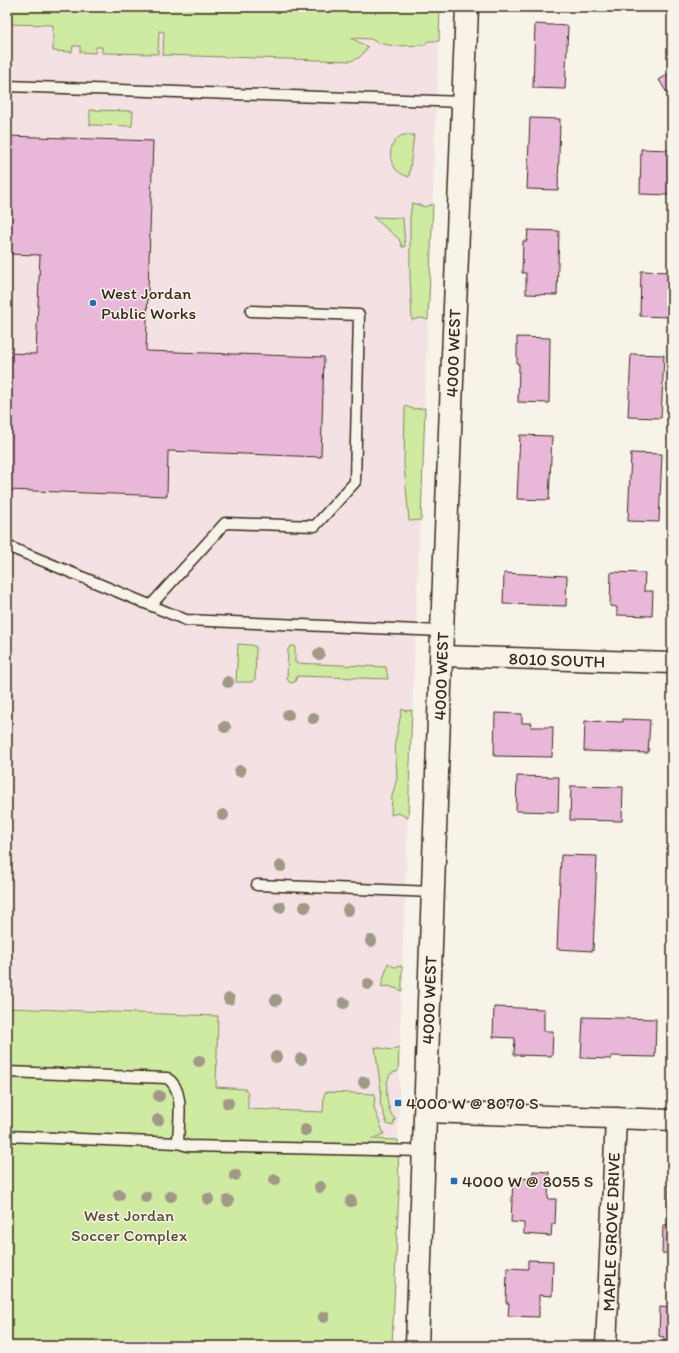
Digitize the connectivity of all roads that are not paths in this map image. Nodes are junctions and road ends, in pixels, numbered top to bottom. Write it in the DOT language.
graph roads {
  1 [pos="468,7"];
  2 [pos="7,86"];
  3 [pos="463,102"];
  4 [pos="251,311"];
  5 [pos="7,546"];
  6 [pos="151,605"];
  7 [pos="442,631"];
  8 [pos="441,656"];
  9 [pos="672,664"];
  10 [pos="257,885"];
  11 [pos="433,892"];
  12 [pos="7,1072"];
  13 [pos="425,1112"];
  14 [pos="616,1118"];
  15 [pos="672,1120"];
  16 [pos="7,1136"];
  17 [pos="178,1143"];
  18 [pos="423,1151"];
  19 [pos="416,1346"];
  20 [pos="606,1346"];
  1 -- 3 [label="main road, 4000 WEST"];
  2 -- 3 [label="lane"];
  3 -- 7 [label="main road, 4000 WEST"];
  4 -- 6 [label="lane"];
  5 -- 6 [label="lane"];
  6 -- 7 [label="lane"];
  7 -- 8 [label="main road, 4000 WEST"];
  8 -- 9 [label="street, 8010 SOUTH"];
  8 -- 11 [label="main road, 4000 WEST"];
  10 -- 11 [label="lane"];
  11 -- 13 [label="main road, 4000 WEST"];
  12 -- 17 [label="lane"];
  13 -- 14 [label="street"];
  13 -- 18 [label="main road, 4000 WEST"];
  14 -- 15 [label="street"];
  14 -- 20 [label="street, MAPLE GROVE DRIVE"];
  16 -- 17 [label="lane"];
  17 -- 18 [label="lane"];
  18 -- 19 [label="main road, 4000 WEST"];
}
